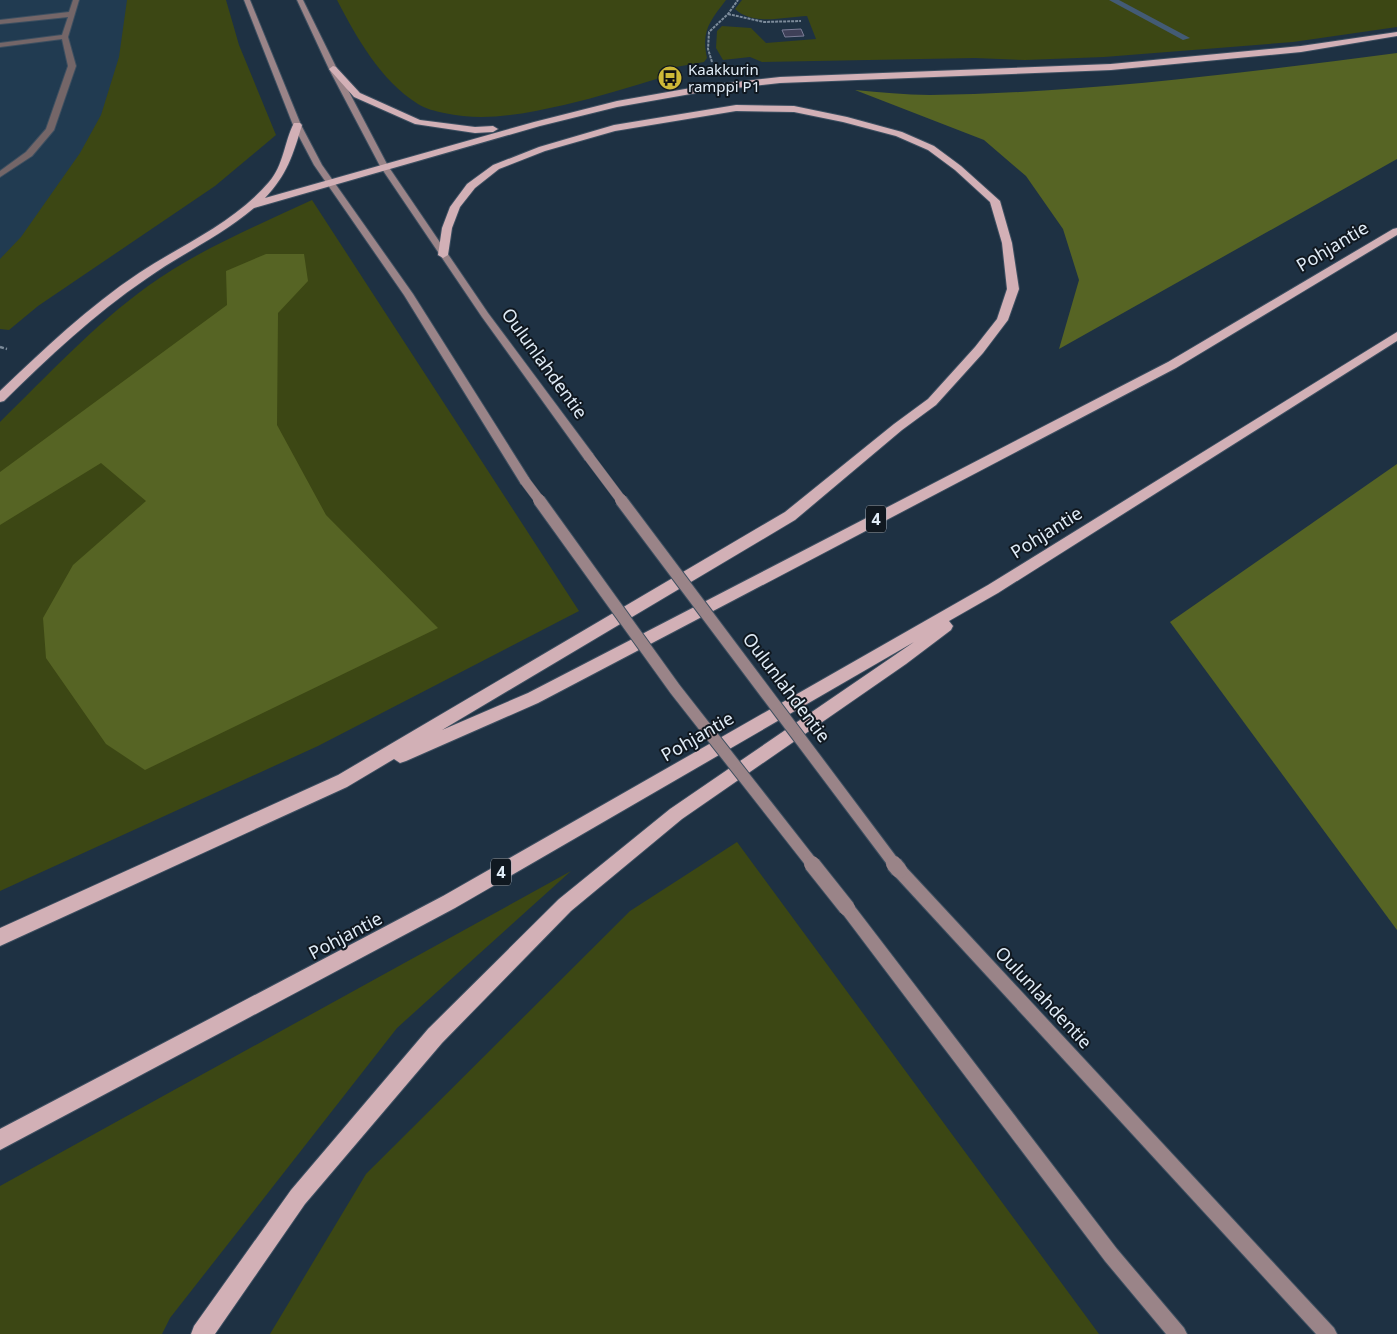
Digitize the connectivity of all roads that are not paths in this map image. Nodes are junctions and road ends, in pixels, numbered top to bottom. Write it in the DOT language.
graph roads {
  1 [pos="76,0"];
  2 [pos="247,0"];
  3 [pos="300,0"];
  4 [pos="72,14"];
  5 [pos="0,22"];
  6 [pos="1397,34"];
  7 [pos="65,38"];
  8 [pos="0,45"];
  9 [pos="333,69"];
  10 [pos="537,124"];
  11 [pos="297,125"];
  12 [pos="384,166"];
  13 [pos="0,175"];
  14 [pos="329,182"];
  15 [pos="250,206"];
  16 [pos="1397,231"];
  17 [pos="443,255"];
  18 [pos="1397,336"];
  19 [pos="0,398"];
  20 [pos="994,589"];
  21 [pos="341,782"];
  22 [pos="0,937"];
  23 [pos="0,1140"];
  24 [pos="202,1334"];
  25 [pos="1178,1334"];
  26 [pos="1328,1334"];
  1 -- 4 [label="lane"];
  2 -- 11 [label="main road"];
  3 -- 9 [label="main road, Oulunlahdentie"];
  4 -- 5 [label="lane"];
  4 -- 7 [label="lane"];
  6 -- 10 [label="highway"];
  7 -- 8 [label="lane"];
  7 -- 13 [label="lane"];
  9 -- 10 [label="highway"];
  9 -- 12 [label="main road, Oulunlahdentie"];
  10 -- 12 [label="highway"];
  11 -- 14 [label="main road"];
  11 -- 15 [label="highway"];
  12 -- 14 [label="highway"];
  12 -- 17 [label="main road, Oulunlahdentie"];
  14 -- 15 [label="highway"];
  14 -- 25 [label="main road, bridge"];
  15 -- 19 [label="highway"];
  16 -- 21 [label="highway, Pohjantie / 4"];
  17 -- 21 [label="highway"];
  17 -- 26 [label="main road, Oulunlahdentie, bridge"];
  18 -- 20 [label="highway, Pohjantie / 4"];
  20 -- 23 [label="highway, Pohjantie / 4"];
  20 -- 24 [label="highway"];
  21 -- 22 [label="highway, Pohjantie / 4"];
}
